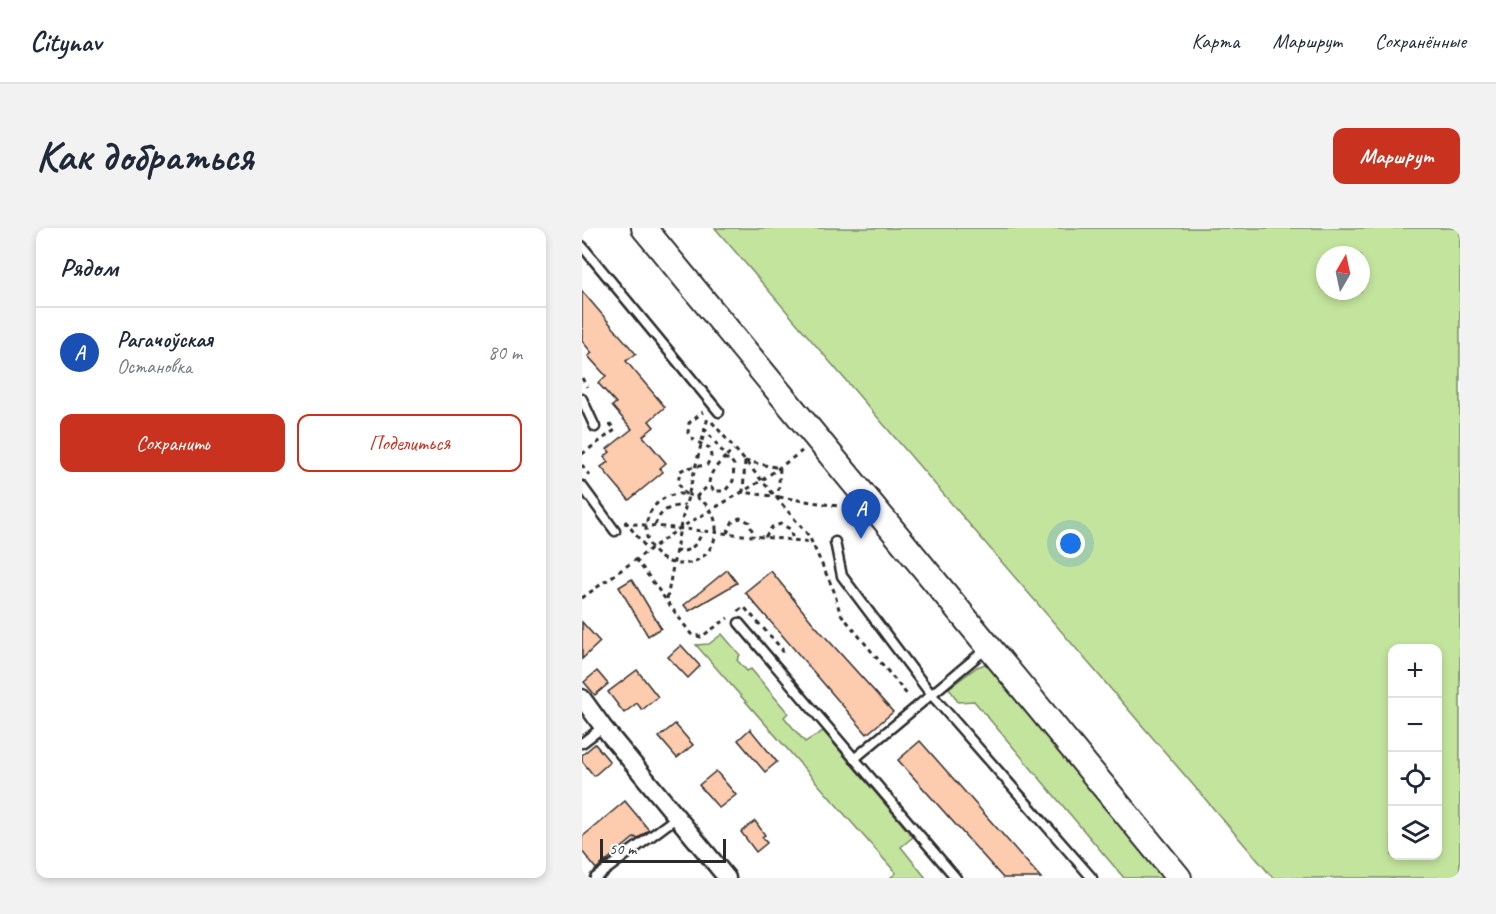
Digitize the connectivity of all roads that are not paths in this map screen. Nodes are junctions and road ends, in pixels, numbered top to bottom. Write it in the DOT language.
graph roads {
  1 [pos="644,228"];
  2 [pos="582,246"];
  3 [pos="582,399"];
  4 [pos="719,412"];
  5 [pos="595,427"];
  6 [pos="582,486"];
  7 [pos="615,531"];
  8 [pos="836,542"];
  9 [pos="739,623"];
  10 [pos="989,647"];
  11 [pos="930,693"];
  12 [pos="582,698"];
  13 [pos="603,727"];
  14 [pos="582,743"];
  15 [pos="854,759"];
  16 [pos="677,817"];
  17 [pos="595,878"];
  18 [pos="727,878"];
  19 [pos="956,878"];
  20 [pos="1092,878"];
  21 [pos="1179,878"];
  1 -- 10 [label="main road"];
  2 -- 4 [label="lane"];
  3 -- 5 [label="lane"];
  6 -- 7 [label="lane"];
  8 -- 11 [label="lane"];
  9 -- 15 [label="lane"];
  10 -- 11 [label="lane"];
  10 -- 21 [label="main road"];
  11 -- 15 [label="lane"];
  11 -- 20 [label="lane"];
  12 -- 13 [label="street"];
  13 -- 14 [label="lane"];
  13 -- 16 [label="street"];
  15 -- 19 [label="lane"];
  16 -- 17 [label="lane"];
  16 -- 18 [label="street"];
}
